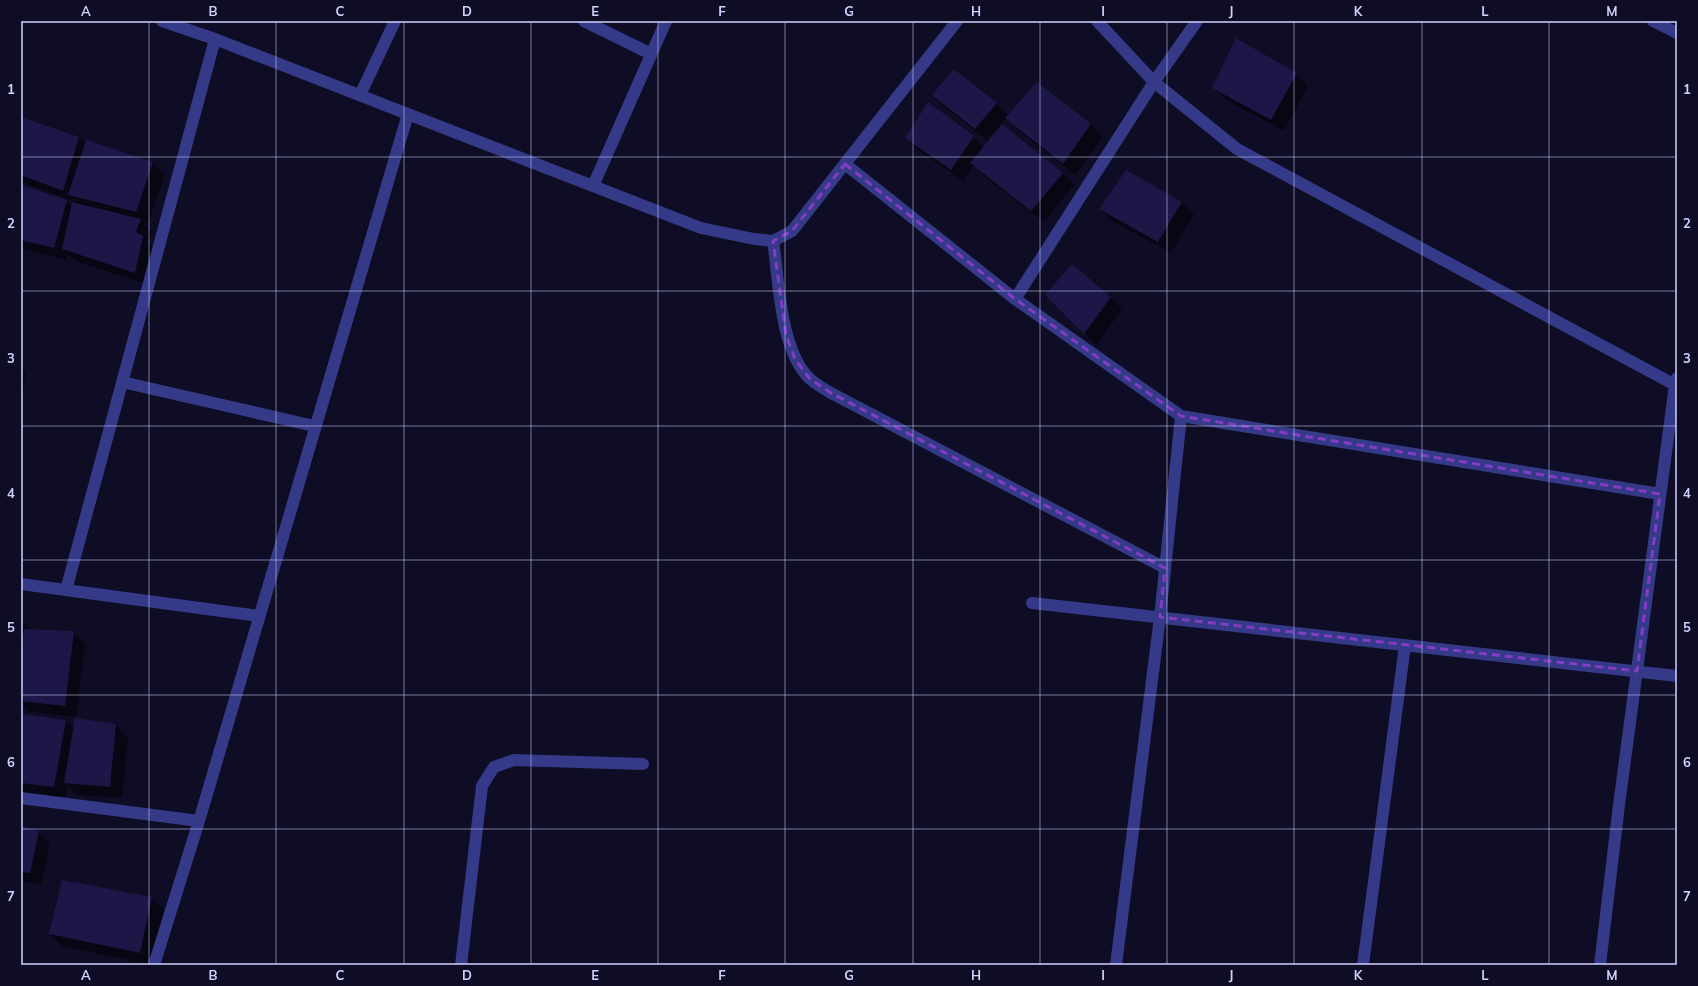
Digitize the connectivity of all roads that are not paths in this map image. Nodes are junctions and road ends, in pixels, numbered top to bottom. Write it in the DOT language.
graph roads {
  1 [pos="162,21"];
  2 [pos="395,21"];
  3 [pos="584,21"];
  4 [pos="666,21"];
  5 [pos="957,21"];
  6 [pos="1097,21"];
  7 [pos="1197,21"];
  8 [pos="1653,21"];
  9 [pos="1677,33"];
  10 [pos="215,39"];
  11 [pos="651,54"];
  12 [pos="1154,82"];
  13 [pos="360,95"];
  14 [pos="408,114"];
  15 [pos="845,164"];
  16 [pos="593,186"];
  17 [pos="773,241"];
  18 [pos="1015,299"];
  19 [pos="122,382"];
  20 [pos="1676,383"];
  21 [pos="1181,416"];
  22 [pos="314,426"];
  23 [pos="1660,494"];
  24 [pos="1165,568"];
  25 [pos="21,584"];
  26 [pos="66,590"];
  27 [pos="1032,603"];
  28 [pos="259,616"];
  29 [pos="1160,617"];
  30 [pos="1405,645"];
  31 [pos="1637,671"];
  32 [pos="1677,676"];
  33 [pos="644,764"];
  34 [pos="21,798"];
  35 [pos="199,821"];
  36 [pos="154,965"];
  37 [pos="461,965"];
  38 [pos="1116,965"];
  39 [pos="1363,965"];
  40 [pos="1600,965"];
  1 -- 10 [label="street"];
  2 -- 13 [label="street"];
  3 -- 11 [label="street"];
  4 -- 11 [label="street"];
  5 -- 15 [label="street"];
  6 -- 12 [label="street"];
  7 -- 12 [label="street"];
  8 -- 9 [label="street"];
  10 -- 13 [label="street"];
  10 -- 19 [label="street"];
  11 -- 16 [label="street"];
  12 -- 18 [label="street"];
  12 -- 20 [label="street"];
  13 -- 14 [label="street"];
  14 -- 16 [label="street"];
  14 -- 22 [label="street"];
  15 -- 17 [label="street"];
  15 -- 18 [label="street"];
  16 -- 17 [label="street"];
  17 -- 24 [label="street"];
  18 -- 21 [label="street"];
  19 -- 22 [label="street"];
  19 -- 26 [label="street"];
  20 -- 23 [label="street"];
  21 -- 23 [label="street"];
  21 -- 24 [label="street"];
  22 -- 28 [label="street"];
  23 -- 31 [label="street"];
  24 -- 29 [label="street"];
  25 -- 26 [label="street"];
  26 -- 28 [label="street"];
  27 -- 29 [label="street"];
  28 -- 35 [label="street"];
  29 -- 30 [label="street"];
  29 -- 38 [label="street"];
  30 -- 31 [label="street"];
  30 -- 39 [label="street"];
  31 -- 32 [label="street"];
  31 -- 40 [label="street"];
  33 -- 37 [label="street"];
  34 -- 35 [label="street"];
  35 -- 36 [label="street"];
}
